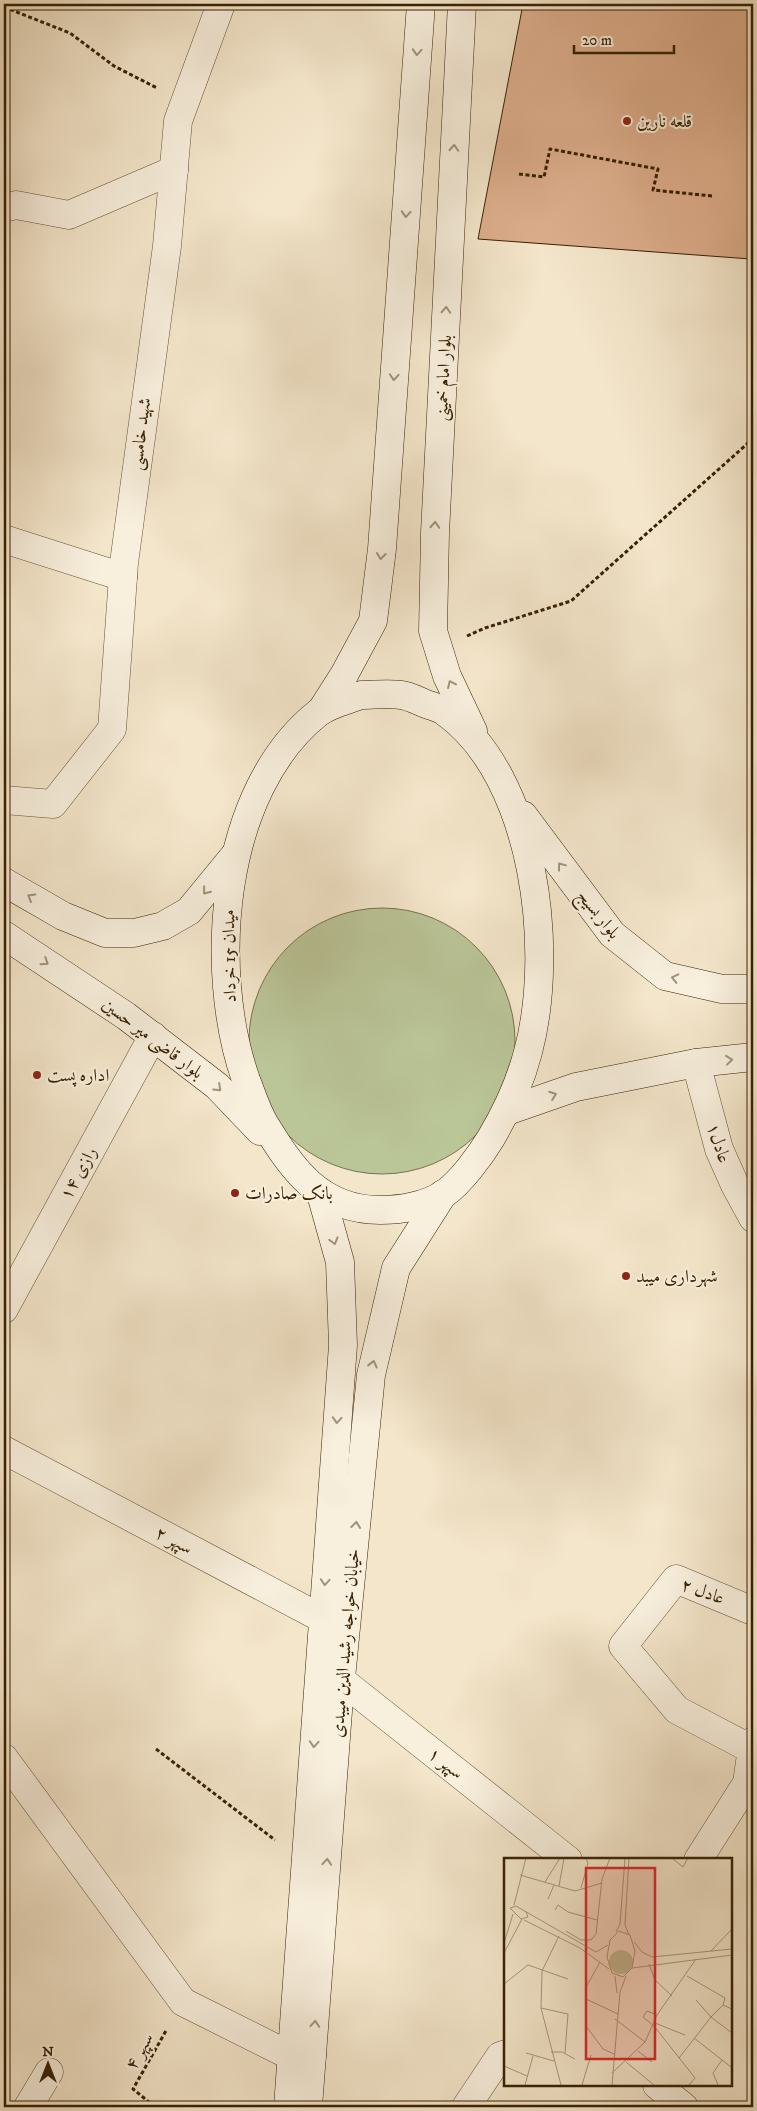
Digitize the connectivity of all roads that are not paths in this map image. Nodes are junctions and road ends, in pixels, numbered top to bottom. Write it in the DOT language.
graph roads {
  1 [pos="221,4"];
  2 [pos="421,4"];
  3 [pos="462,4"];
  4 [pos="174,170"];
  5 [pos="4,208"];
  6 [pos="4,539"];
  7 [pos="123,577"];
  8 [pos="321,710"];
  9 [pos="479,744"];
  10 [pos="507,794"];
  11 [pos="4,800"];
  12 [pos="236,853"];
  13 [pos="4,882"];
  14 [pos="4,935"];
  15 [pos="753,989"];
  16 [pos="153,1036"];
  17 [pos="753,1057"];
  18 [pos="696,1063"];
  19 [pos="507,1111"];
  20 [pos="286,1159"];
  21 [pos="321,1194"];
  22 [pos="443,1194"];
  23 [pos="753,1218"];
  24 [pos="4,1309"];
  25 [pos="4,1450"];
  26 [pos="753,1611"];
  27 [pos="335,1619"];
  28 [pos="330,1678"];
  29 [pos="752,1748"];
  30 [pos="4,1758"];
  31 [pos="565,1858"];
  32 [pos="699,1858"];
  33 [pos="504,2055"];
  34 [pos="302,2056"];
  35 [pos="49,2072"];
  36 [pos="658,2086"];
  37 [pos="28,2107"];
  38 [pos="288,2107"];
  39 [pos="308,2107"];
  40 [pos="466,2107"];
  41 [pos="684,2107"];
  1 -- 4 [label="main road, شهید خامسی"];
  2 -- 8 [label="main road, one-way"];
  9 -- 3 [label="main road, بلوار امام خمینی, one-way"];
  4 -- 5 [label="main road"];
  4 -- 7 [label="main road, شهید خامسی"];
  6 -- 7 [label="main road"];
  7 -- 11 [label="main road, شهید خامسی"];
  8 -- 9 [label="main road, میدان 15 خرداد"];
  8 -- 12 [label="main road, میدان 15 خرداد"];
  9 -- 10 [label="main road, میدان 15 خرداد"];
  15 -- 10 [label="main road, بلوار بسیج, one-way"];
  10 -- 19 [label="main road, میدان 15 خرداد"];
  12 -- 13 [label="main road, one-way"];
  12 -- 20 [label="main road, میدان 15 خرداد"];
  14 -- 16 [label="main road, بلوار قاضی میر حسین, one-way"];
  16 -- 20 [label="main road, بلوار قاضی میر حسین, one-way"];
  16 -- 24 [label="main road, رازی ۱۴"];
  18 -- 17 [label="main road, one-way"];
  19 -- 18 [label="main road, one-way"];
  18 -- 23 [label="main road, عادل۱"];
  19 -- 22 [label="main road, میدان 15 خرداد"];
  20 -- 21 [label="main road, میدان 15 خرداد"];
  21 -- 22 [label="main road, میدان 15 خرداد"];
  21 -- 27 [label="main road, خیابان خواجه رشید الدین میبدی, one-way"];
  27 -- 22 [label="main road, خیابان خواجه رشید الدین میبدی, one-way"];
  25 -- 27 [label="main road, سپهر ۲"];
  26 -- 29 [label="main road, عادل ۲"];
  27 -- 28 [label="main road, خیابان خواجه رشید الدین میبدی"];
  28 -- 31 [label="main road, سپهر ۱"];
  34 -- 28 [label="main road, خیابان خواجه رشید الدین میبدی, one-way"];
  28 -- 34 [label="main road, خیابان خواجه رشید الدین میبدی, one-way"];
  29 -- 32 [label="main road"];
  30 -- 34 [label="main road"];
  33 -- 40 [label="main road"];
  34 -- 38 [label="main road, خیابان خواجه رشید الدین میبدی"];
  34 -- 39 [label="main road, خیابان خواجه رشید الدین میبدی"];
  35 -- 37 [label="main road"];
  36 -- 41 [label="main road"];
}
